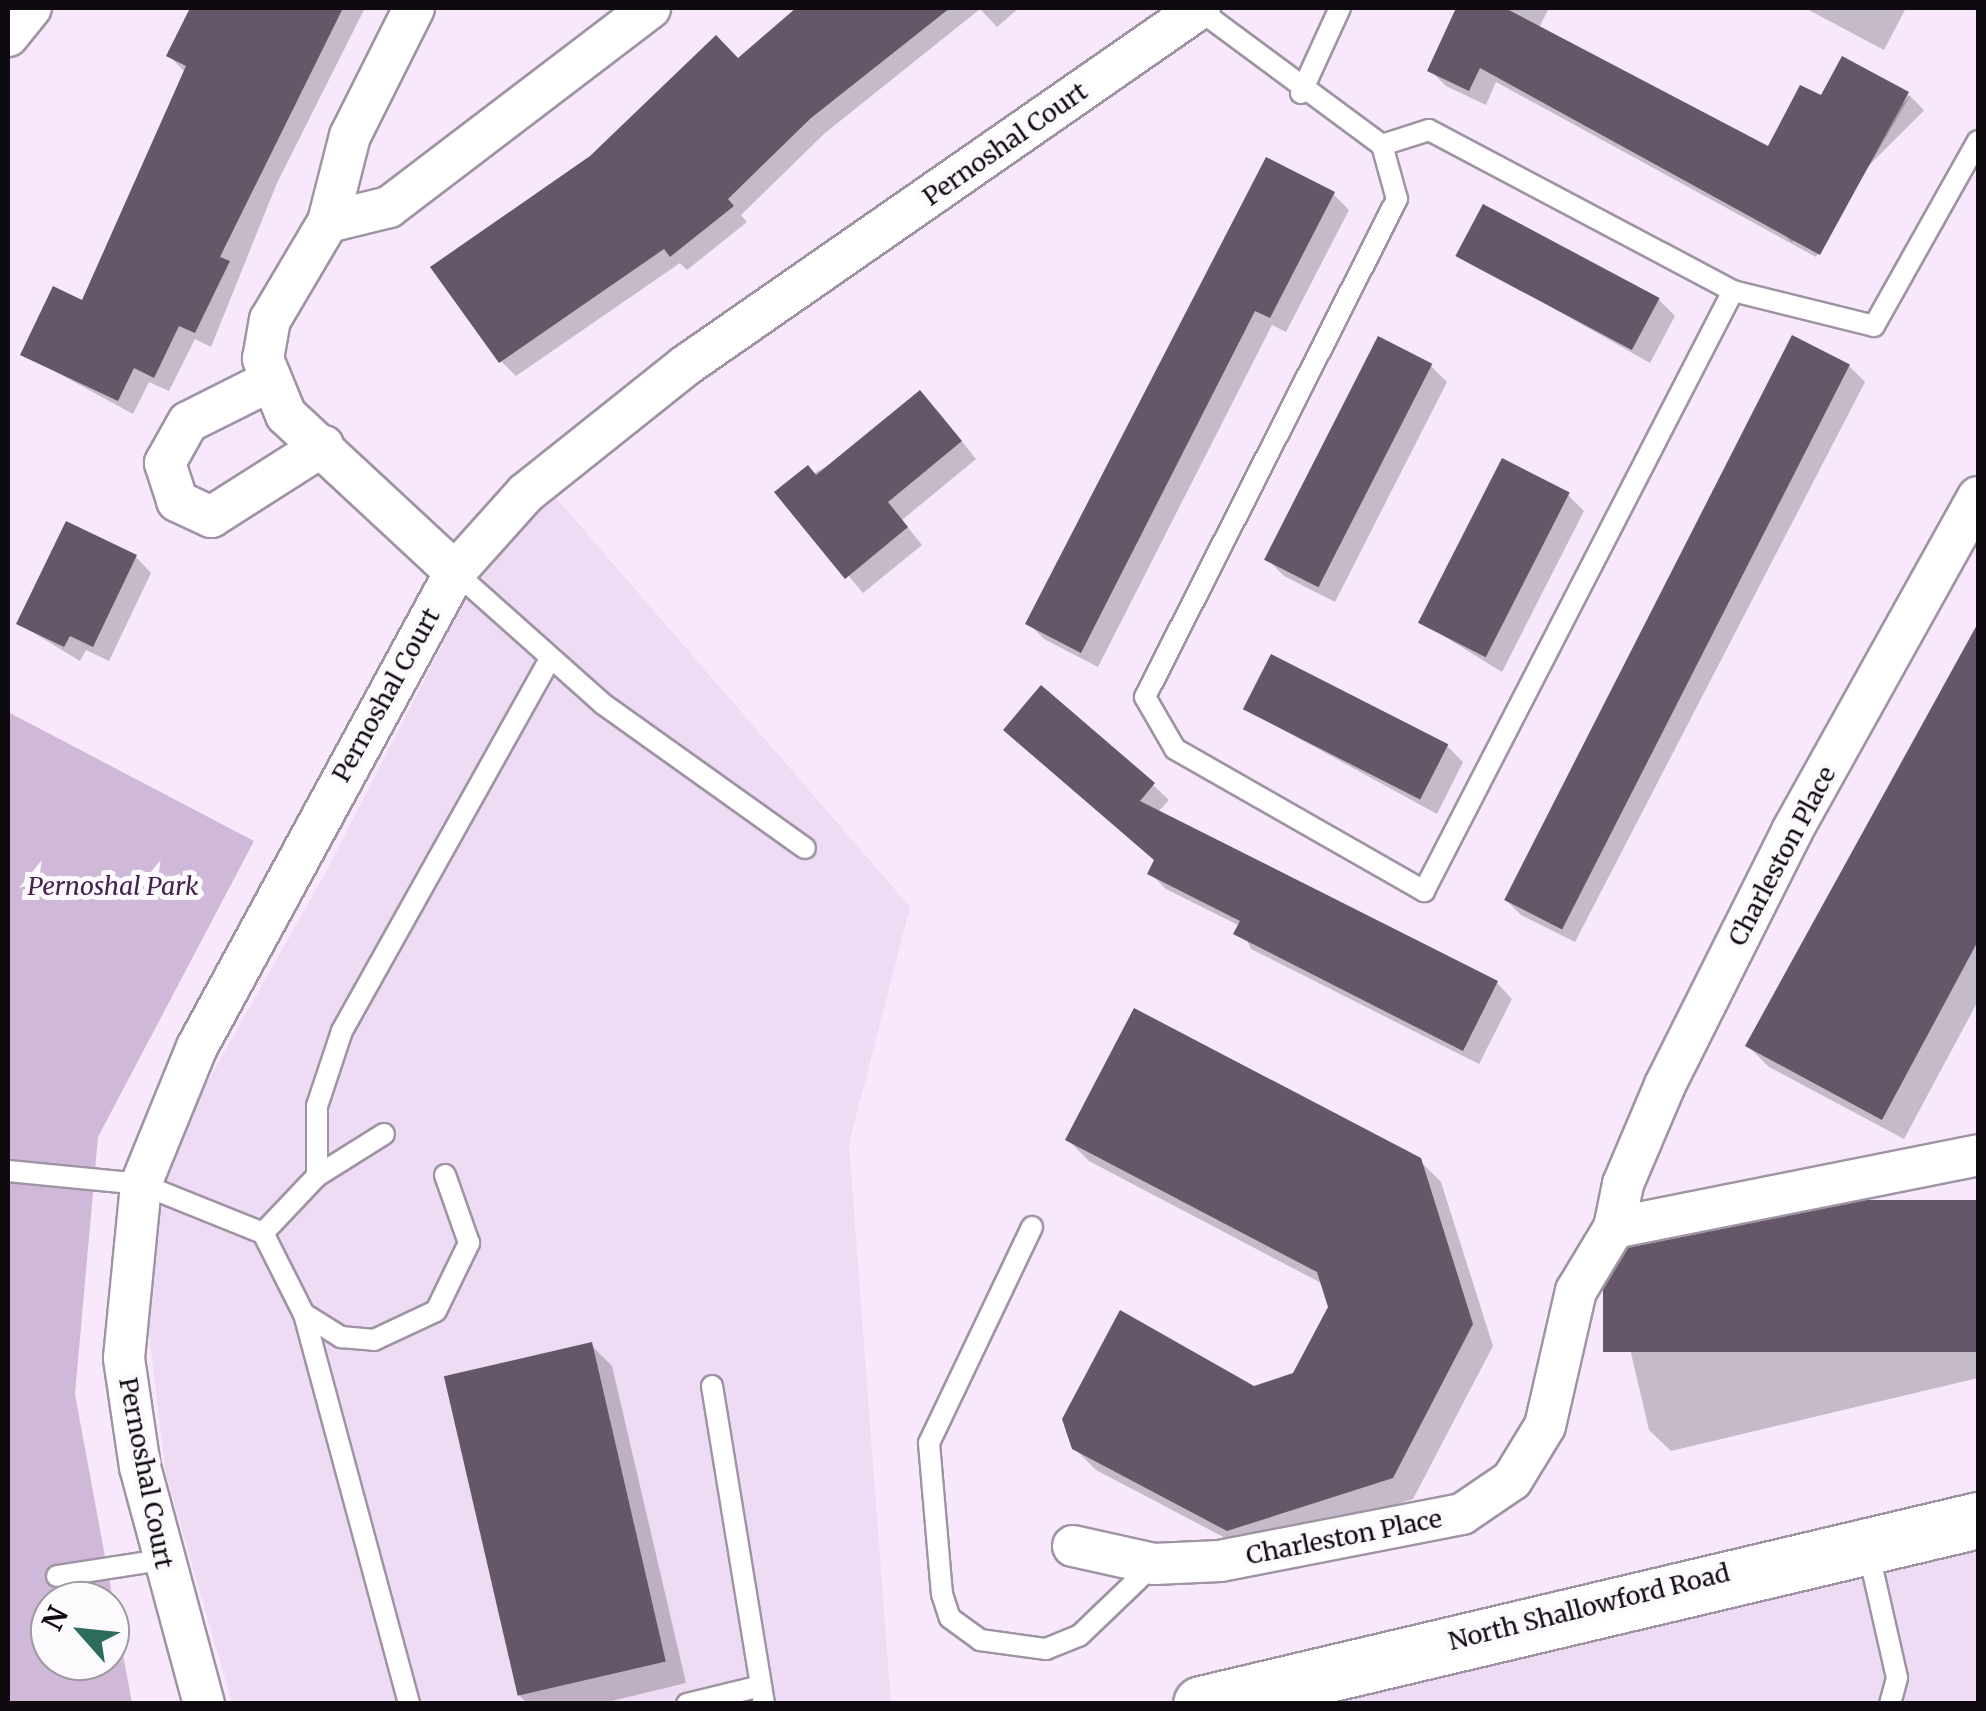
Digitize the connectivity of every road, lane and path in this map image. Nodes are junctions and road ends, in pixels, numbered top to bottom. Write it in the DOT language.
graph roads {
  1 [pos="31,8"];
  2 [pos="414,8"];
  3 [pos="650,8"];
  4 [pos="1199,8"];
  5 [pos="1340,8"];
  6 [pos="8,36"];
  7 [pos="1302,93"];
  8 [pos="1978,141"];
  9 [pos="1382,145"];
  10 [pos="328,222"];
  11 [pos="1734,291"];
  12 [pos="268,382"];
  13 [pos="322,446"];
  14 [pos="1978,496"];
  15 [pos="455,572"];
  16 [pos="550,660"];
  17 [pos="805,848"];
  18 [pos="384,1134"];
  19 [pos="1978,1156"];
  20 [pos="8,1171"];
  21 [pos="446,1175"];
  22 [pos="316,1176"];
  23 [pos="141,1184"];
  24 [pos="1032,1227"];
  25 [pos="1614,1228"];
  26 [pos="264,1234"];
  27 [pos="304,1314"];
  28 [pos="712,1386"];
  29 [pos="1978,1520"];
  30 [pos="1866,1542"];
  31 [pos="1073,1546"];
  32 [pos="162,1560"];
  33 [pos="1154,1564"];
  34 [pos="57,1576"];
  35 [pos="762,1695"];
  36 [pos="204,1704"];
  37 [pos="409,1704"];
  38 [pos="686,1704"];
  39 [pos="1200,1704"];
  40 [pos="1890,1704"];
  1 -- 6 [label="street"];
  2 -- 10 [label="street"];
  3 -- 10 [label="street"];
  4 -- 7 [label="lane"];
  4 -- 15 [label="street, Pernoshal Court"];
  5 -- 7 [label="lane"];
  7 -- 9 [label="lane"];
  8 -- 11 [label="lane"];
  9 -- 11 [label="lane"];
  9 -- 11 [label="lane"];
  10 -- 12 [label="street"];
  12 -- 13 [label="street"];
  12 -- 13 [label="street"];
  13 -- 15 [label="street"];
  14 -- 25 [label="street, Charleston Place"];
  15 -- 16 [label="lane"];
  15 -- 23 [label="street, Pernoshal Court"];
  16 -- 17 [label="lane"];
  16 -- 22 [label="lane"];
  18 -- 22 [label="lane"];
  19 -- 25 [label="street"];
  20 -- 23 [label="lane"];
  21 -- 27 [label="lane"];
  22 -- 26 [label="lane"];
  23 -- 26 [label="lane"];
  23 -- 32 [label="street, Pernoshal Court"];
  24 -- 33 [label="lane"];
  25 -- 33 [label="street, Charleston Place"];
  26 -- 27 [label="lane"];
  27 -- 37 [label="lane"];
  28 -- 35 [label="lane"];
  29 -- 30 [label="street, North Shallowford Road"];
  30 -- 39 [label="street, North Shallowford Road"];
  30 -- 40 [label="lane"];
  31 -- 33 [label="street, Charleston Place"];
  32 -- 34 [label="lane"];
  32 -- 36 [label="street, Pernoshal Court"];
  35 -- 38 [label="lane"];
}
